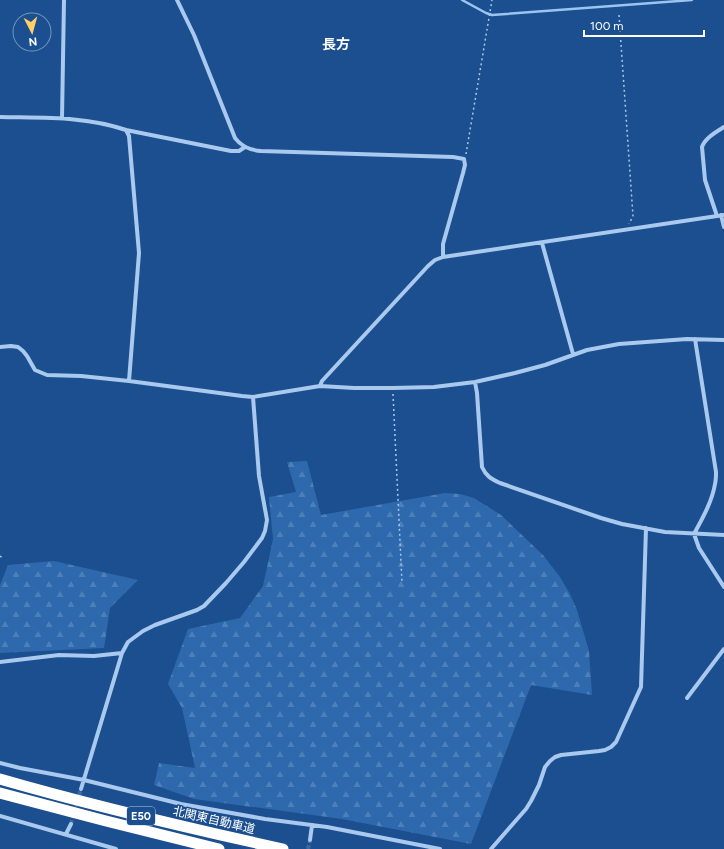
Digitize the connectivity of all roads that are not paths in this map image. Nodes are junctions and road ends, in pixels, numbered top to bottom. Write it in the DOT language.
graph roads {
  1 [pos="64,0"];
  2 [pos="177,0"];
  3 [pos="0,117"];
  4 [pos="62,118"];
  5 [pos="724,127"];
  6 [pos="126,130"];
  7 [pos="245,147"];
  8 [pos="721,215"];
  9 [pos="724,227"];
  10 [pos="542,243"];
  11 [pos="443,257"];
  12 [pos="694,339"];
  13 [pos="724,340"];
  14 [pos="0,347"];
  15 [pos="573,354"];
  16 [pos="129,381"];
  17 [pos="475,382"];
  18 [pos="320,386"];
  19 [pos="253,397"];
  20 [pos="646,528"];
  21 [pos="694,534"];
  22 [pos="724,535"];
  23 [pos="724,588"];
  24 [pos="724,649"];
  25 [pos="122,653"];
  26 [pos="0,662"];
  27 [pos="687,698"];
  28 [pos="0,763"];
  29 [pos="0,779"];
  30 [pos="84,780"];
  31 [pos="82,789"];
  32 [pos="0,793"];
  33 [pos="0,816"];
  34 [pos="70,824"];
  35 [pos="312,825"];
  36 [pos="66,834"];
  37 [pos="310,840"];
  38 [pos="116,849"];
  39 [pos="219,849"];
  40 [pos="283,849"];
  41 [pos="440,849"];
  42 [pos="491,849"];
  1 -- 4 [label="street"];
  2 -- 7 [label="street"];
  3 -- 4 [label="street"];
  4 -- 6 [label="street"];
  5 -- 8 [label="street"];
  6 -- 7 [label="street"];
  6 -- 16 [label="street"];
  7 -- 11 [label="street"];
  8 -- 9 [label="street"];
  8 -- 10 [label="street"];
  10 -- 11 [label="street"];
  10 -- 15 [label="street"];
  11 -- 18 [label="street"];
  12 -- 13 [label="street"];
  12 -- 15 [label="street"];
  12 -- 21 [label="street"];
  14 -- 16 [label="street"];
  15 -- 17 [label="street"];
  16 -- 19 [label="street"];
  17 -- 18 [label="street"];
  17 -- 20 [label="street"];
  18 -- 19 [label="street"];
  19 -- 25 [label="street"];
  20 -- 21 [label="street"];
  20 -- 42 [label="street"];
  21 -- 22 [label="street"];
  21 -- 23 [label="street"];
  24 -- 27 [label="street"];
  25 -- 26 [label="street"];
  25 -- 30 [label="street"];
  28 -- 30 [label="street"];
  29 -- 40 [label="highway, 北関東自動車道 / E50"];
  30 -- 31 [label="street"];
  30 -- 35 [label="street"];
  32 -- 39 [label="highway, E50"];
  33 -- 36 [label="street"];
  34 -- 36 [label="street"];
  35 -- 37 [label="street"];
  35 -- 41 [label="street"];
  36 -- 38 [label="street"];
}
